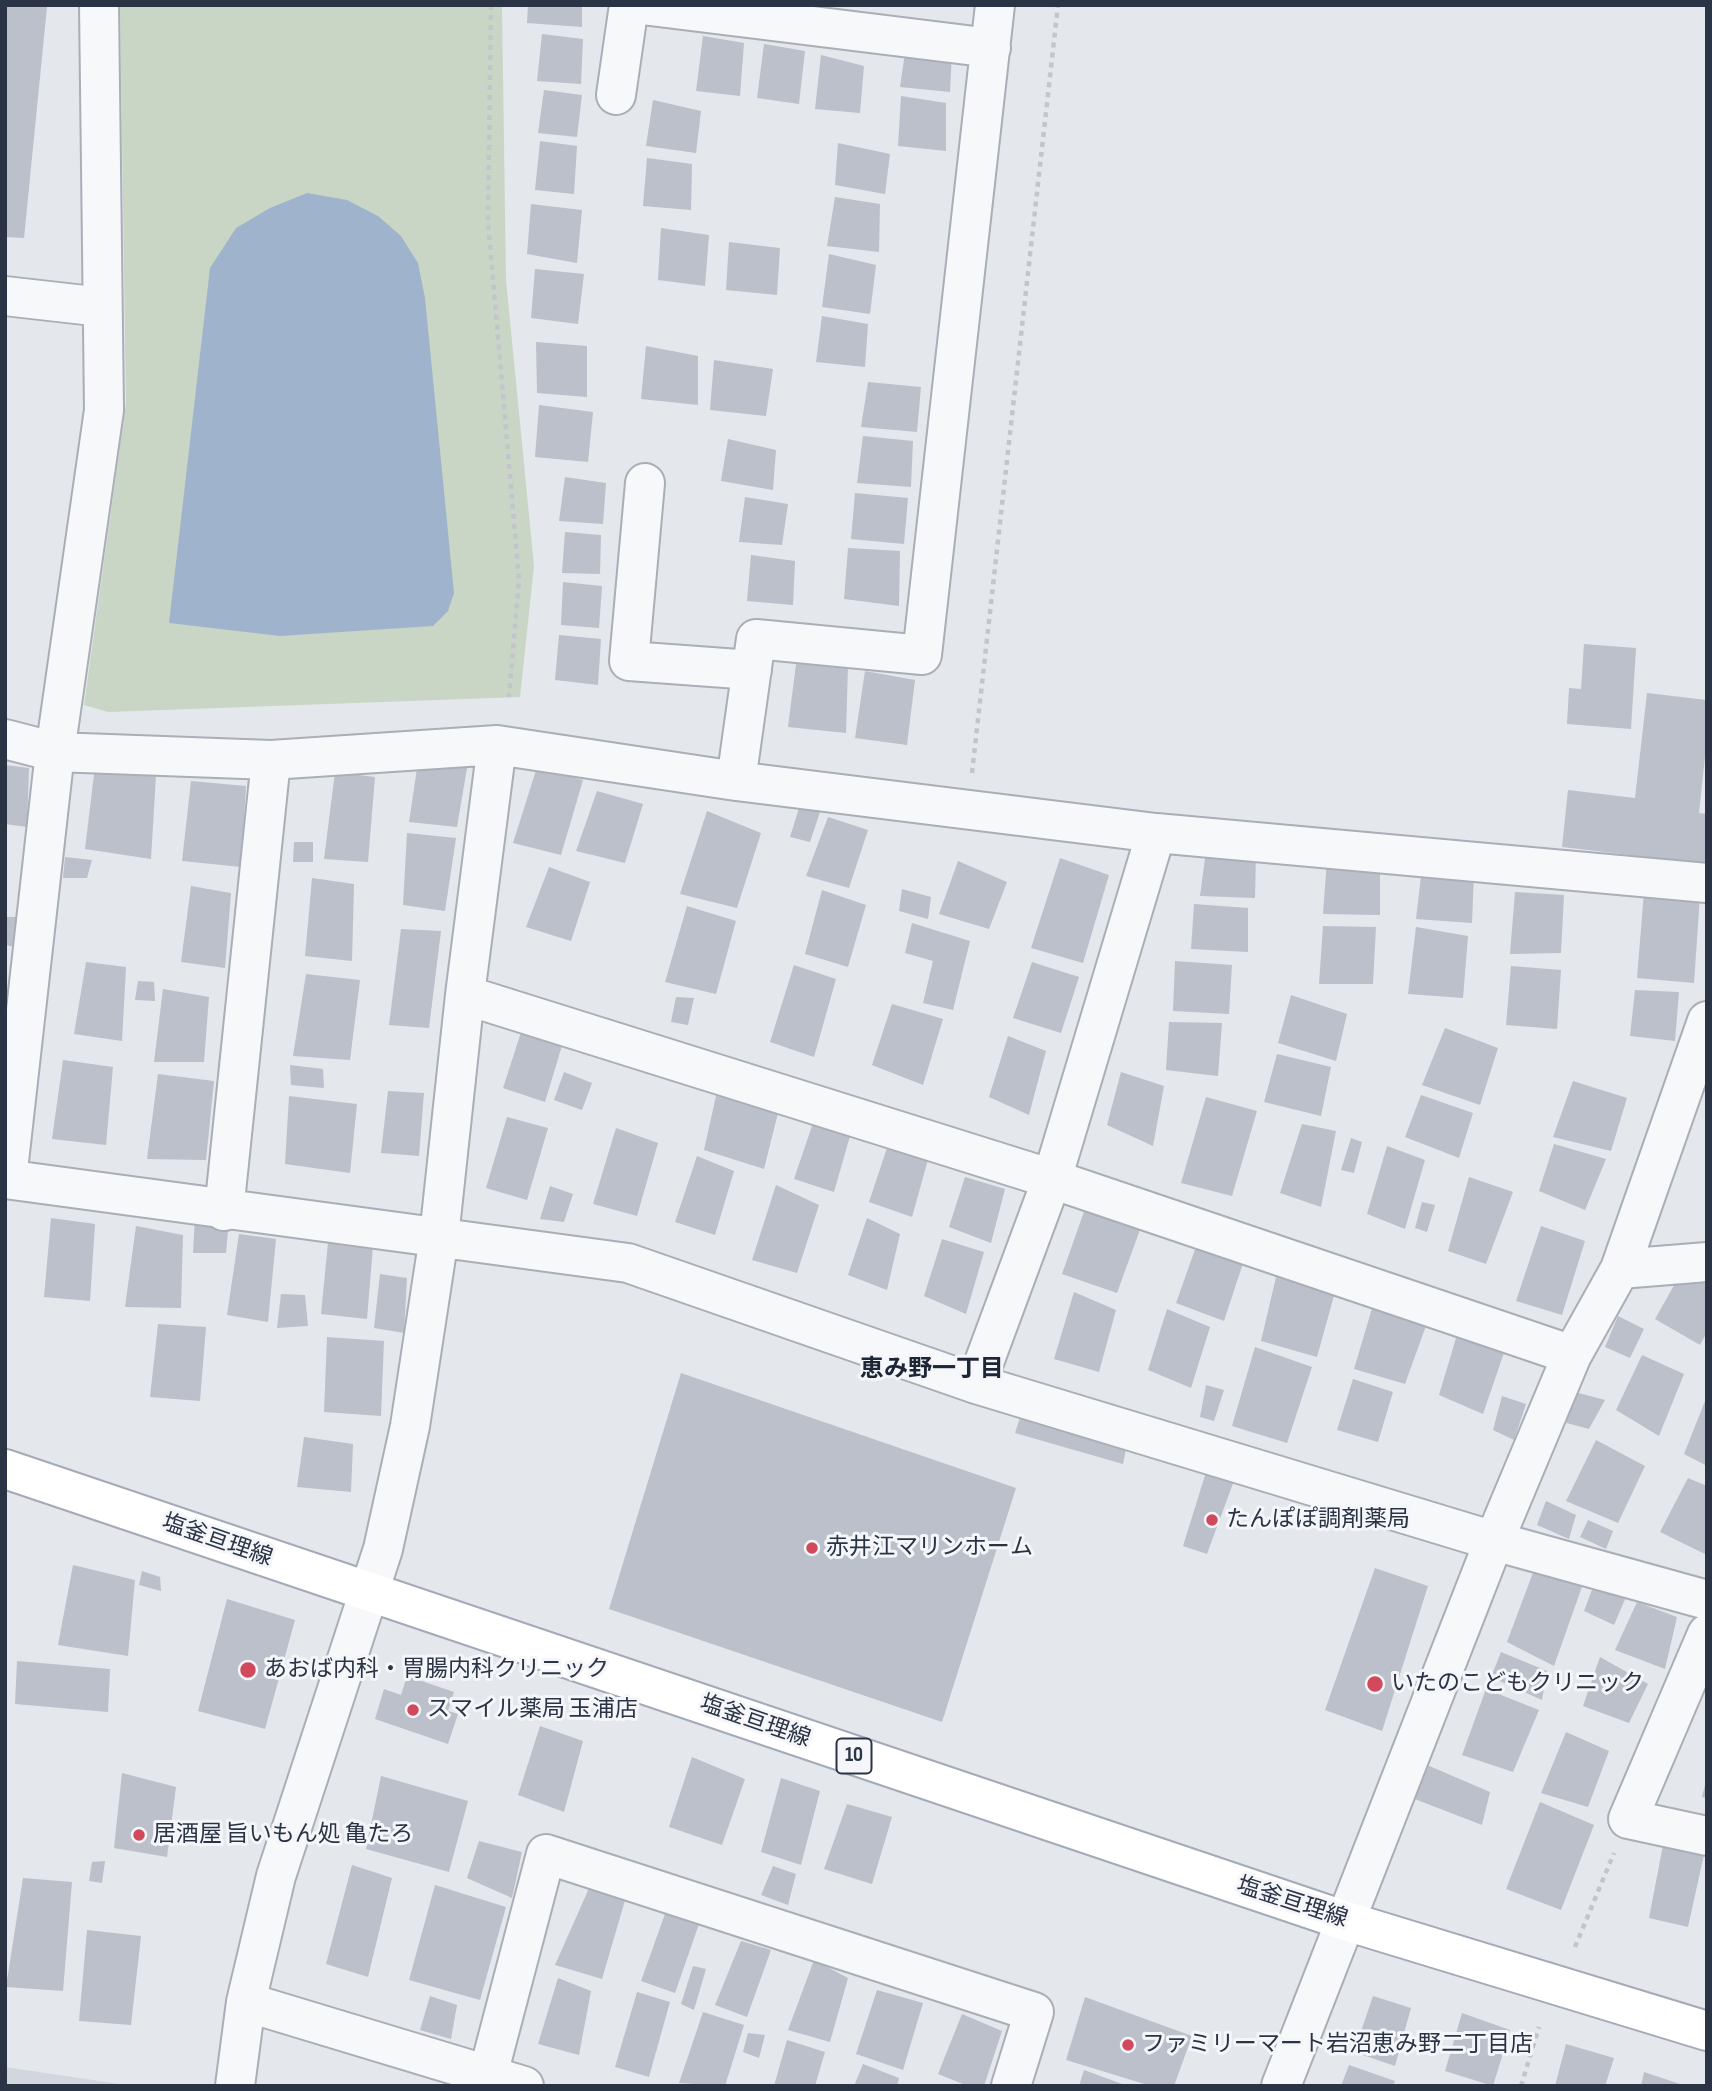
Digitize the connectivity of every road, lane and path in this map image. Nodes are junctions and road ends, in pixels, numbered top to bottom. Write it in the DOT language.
graph roads {
  1 [pos="99,5"];
  2 [pos="491,5"];
  3 [pos="995,5"];
  4 [pos="1058,5"];
  5 [pos="650,6"];
  6 [pos="991,48"];
  7 [pos="616,95"];
  8 [pos="5,296"];
  9 [pos="102,307"];
  10 [pos="645,483"];
  11 [pos="751,670"];
  12 [pos="509,697"];
  13 [pos="5,739"];
  14 [pos="497,745"];
  15 [pos="55,752"];
  16 [pos="271,760"];
  17 [pos="736,781"];
  18 [pos="968,810"];
  19 [pos="1156,832"];
  20 [pos="1707,883"];
  21 [pos="465,995"];
  22 [pos="1707,1021"];
  23 [pos="6,1179"];
  24 [pos="1052,1179"];
  25 [pos="224,1210"];
  26 [pos="439,1237"];
  27 [pos="1707,1262"];
  28 [pos="1620,1269"];
  29 [pos="1572,1355"];
  30 [pos="976,1384"];
  31 [pos="5,1469"];
  32 [pos="1494,1541"];
  33 [pos="370,1593"];
  34 [pos="1707,1600"];
  35 [pos="1707,1634"];
  36 [pos="1628,1819"];
  37 [pos="1707,1836"];
  38 [pos="1346,1921"];
  39 [pos="1575,1947"];
  40 [pos="246,2002"];
  41 [pos="1539,2027"];
  42 [pos="1707,2031"];
  43 [pos="486,2080"];
  44 [pos="235,2086"];
  45 [pos="524,2086"];
  46 [pos="1011,2086"];
  47 [pos="1281,2086"];
  48 [pos="1521,2086"];
  1 -- 9 [label="street"];
  2 -- 12 [label="path"];
  3 -- 6 [label="street"];
  4 -- 18 [label="path"];
  5 -- 6 [label="street"];
  5 -- 7 [label="street"];
  6 -- 11 [label="street"];
  8 -- 9 [label="street"];
  9 -- 15 [label="street"];
  10 -- 11 [label="street"];
  11 -- 17 [label="street"];
  13 -- 15 [label="street"];
  14 -- 16 [label="street"];
  14 -- 17 [label="street"];
  14 -- 21 [label="street"];
  15 -- 16 [label="street"];
  15 -- 23 [label="street"];
  16 -- 25 [label="street"];
  17 -- 18 [label="street"];
  18 -- 19 [label="street"];
  19 -- 20 [label="street"];
  19 -- 24 [label="street"];
  21 -- 24 [label="street"];
  21 -- 26 [label="street"];
  22 -- 28 [label="street"];
  23 -- 25 [label="street"];
  24 -- 29 [label="street"];
  24 -- 30 [label="street"];
  25 -- 26 [label="street"];
  26 -- 30 [label="street"];
  26 -- 33 [label="street"];
  27 -- 28 [label="street"];
  28 -- 29 [label="street"];
  29 -- 32 [label="street"];
  30 -- 32 [label="street"];
  31 -- 33 [label="main road, 塩釜亘理線 / 10"];
  32 -- 34 [label="street"];
  32 -- 38 [label="street"];
  33 -- 38 [label="main road, 塩釜亘理線 / 10"];
  33 -- 40 [label="street"];
  35 -- 36 [label="street"];
  36 -- 37 [label="street"];
  36 -- 39 [label="path"];
  38 -- 42 [label="main road, 塩釜亘理線 / 10"];
  38 -- 47 [label="street"];
  40 -- 43 [label="street"];
  40 -- 44 [label="street"];
  41 -- 48 [label="path"];
  43 -- 45 [label="street"];
  43 -- 46 [label="street"];
}
